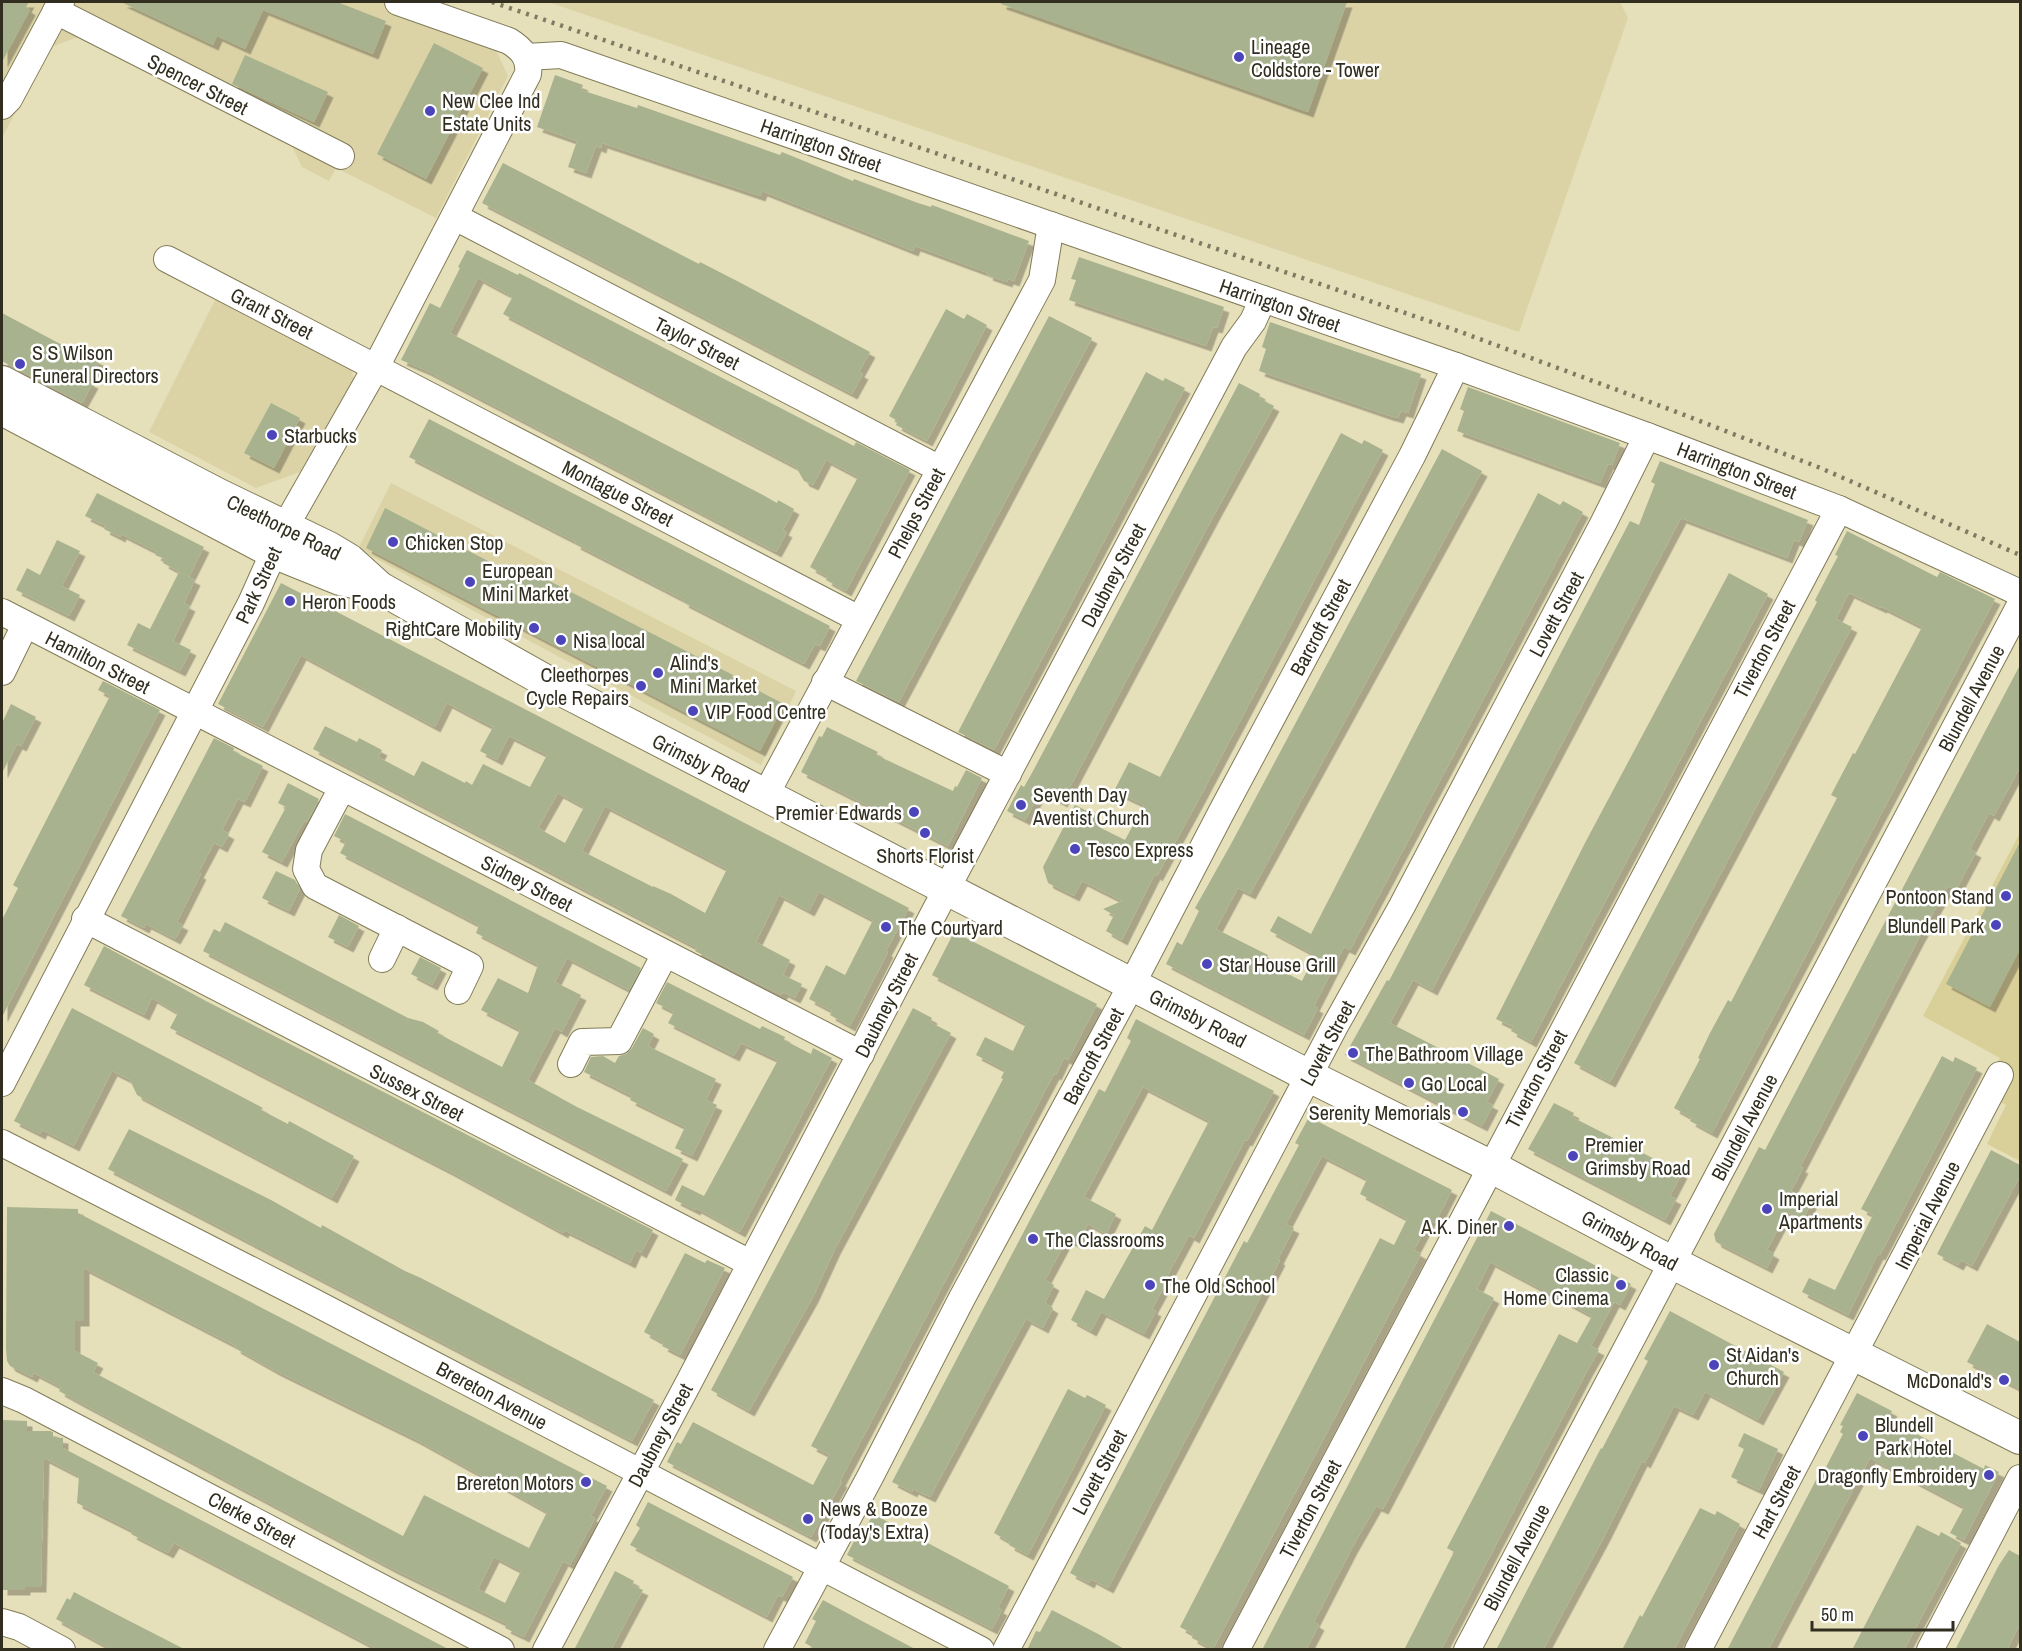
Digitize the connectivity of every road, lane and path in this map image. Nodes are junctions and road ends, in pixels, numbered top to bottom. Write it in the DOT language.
graph roads {
  1 [pos="398,2"];
  2 [pos="58,6"];
  3 [pos="526,57"];
  4 [pos="2,106"];
  5 [pos="341,156"];
  6 [pos="455,217"];
  7 [pos="1051,225"];
  8 [pos="167,259"];
  9 [pos="1263,299"];
  10 [pos="1456,366"];
  11 [pos="376,367"];
  12 [pos="2,382"];
  13 [pos="2,409"];
  14 [pos="1647,436"];
  15 [pos="940,469"];
  16 [pos="1839,509"];
  17 [pos="279,540"];
  18 [pos="380,588"];
  19 [pos="2020,593"];
  20 [pos="2020,605"];
  21 [pos="2,612"];
  22 [pos="859,619"];
  23 [pos="25,625"];
  24 [pos="2,672"];
  25 [pos="825,682"];
  26 [pos="194,711"];
  27 [pos="1008,774"];
  28 [pos="342,788"];
  29 [pos="765,796"];
  30 [pos="947,888"];
  31 [pos="85,920"];
  32 [pos="397,928"];
  33 [pos="665,954"];
  34 [pos="382,959"];
  35 [pos="1132,984"];
  36 [pos="458,991"];
  37 [pos="861,1054"];
  38 [pos="571,1064"];
  39 [pos="2000,1075"];
  40 [pos="1309,1076"];
  41 [pos="2,1083"];
  42 [pos="2,1143"];
  43 [pos="1490,1166"];
  44 [pos="750,1263"];
  45 [pos="1673,1263"];
  46 [pos="1855,1354"];
  47 [pos="2,1391"];
  48 [pos="2020,1438"];
  49 [pos="640,1473"];
  50 [pos="2020,1478"];
  51 [pos="821,1566"];
  52 [pos="2,1622"];
  53 [pos="62,1650"];
  54 [pos="501,1650"];
  55 [pos="546,1650"];
  56 [pos="777,1650"];
  57 [pos="981,1650"];
  58 [pos="1006,1650"];
  59 [pos="1236,1650"];
  60 [pos="1467,1650"];
  61 [pos="1698,1650"];
  62 [pos="1930,1650"];
  1 -- 3 [label="street"];
  2 -- 4 [label="street"];
  2 -- 5 [label="street, Spencer Street"];
  3 -- 6 [label="street, Park Street"];
  3 -- 7 [label="street, Harrington Street"];
  6 -- 11 [label="street, Park Street"];
  6 -- 15 [label="street, Taylor Street"];
  7 -- 9 [label="street, Harrington Street"];
  7 -- 15 [label="street, Phelps Street"];
  8 -- 11 [label="street, Grant Street"];
  9 -- 10 [label="street, Harrington Street"];
  9 -- 27 [label="street, Daubney Street"];
  10 -- 14 [label="street, Harrington Street"];
  10 -- 35 [label="street, Barcroft Street"];
  11 -- 17 [label="street, Park Street"];
  11 -- 22 [label="street, Montague Street"];
  12 -- 17 [label="main road, Cleethorpe Road"];
  13 -- 17 [label="main road, Cleethorpe Road"];
  14 -- 16 [label="street, Harrington Street"];
  14 -- 40 [label="street, Lovett Street"];
  15 -- 22 [label="street, Phelps Street"];
  16 -- 19 [label="street, Harrington Street"];
  16 -- 43 [label="street, Tiverton Street"];
  17 -- 18 [label="main road, Cleethorpe Road"];
  17 -- 26 [label="street, Park Street"];
  18 -- 29 [label="main road, Grimsby Road"];
  20 -- 45 [label="street, Blundell Avenue"];
  21 -- 23 [label="street, Hamilton Street"];
  22 -- 25 [label="street, Phelps Street"];
  23 -- 24 [label="street"];
  23 -- 26 [label="street, Hamilton Street"];
  25 -- 27 [label="street"];
  25 -- 29 [label="street, Phelps Street"];
  26 -- 28 [label="street, Sidney Street"];
  26 -- 31 [label="street, Park Street"];
  27 -- 30 [label="street, Daubney Street"];
  28 -- 32 [label="street"];
  28 -- 33 [label="street, Sidney Street"];
  29 -- 30 [label="main road, Grimsby Road"];
  30 -- 35 [label="main road, Grimsby Road"];
  30 -- 37 [label="street, Daubney Street"];
  31 -- 41 [label="street, Park Street"];
  31 -- 44 [label="street, Sussex Street"];
  32 -- 34 [label="street"];
  32 -- 36 [label="street"];
  33 -- 37 [label="street, Sidney Street"];
  33 -- 38 [label="street"];
  35 -- 40 [label="main road, Grimsby Road"];
  35 -- 51 [label="street, Barcroft Street"];
  37 -- 44 [label="street, Daubney Street"];
  39 -- 46 [label="street, Imperial Avenue"];
  40 -- 43 [label="main road, Grimsby Road"];
  40 -- 58 [label="street, Lovett Street"];
  42 -- 49 [label="street, Brereton Avenue"];
  43 -- 45 [label="main road, Grimsby Road"];
  43 -- 59 [label="street, Tiverton Street"];
  44 -- 49 [label="street, Daubney Street"];
  45 -- 46 [label="main road, Grimsby Road"];
  45 -- 60 [label="street, Blundell Avenue"];
  46 -- 48 [label="main road, Grimsby Road"];
  46 -- 61 [label="street, Hart Street"];
  47 -- 54 [label="street, Clerke Street"];
  49 -- 51 [label="street, Brereton Avenue"];
  49 -- 55 [label="street, Daubney Street"];
  50 -- 62 [label="street"];
  51 -- 56 [label="street, Barcroft Street"];
  51 -- 57 [label="street, Brereton Avenue"];
  52 -- 53 [label="street"];
}
